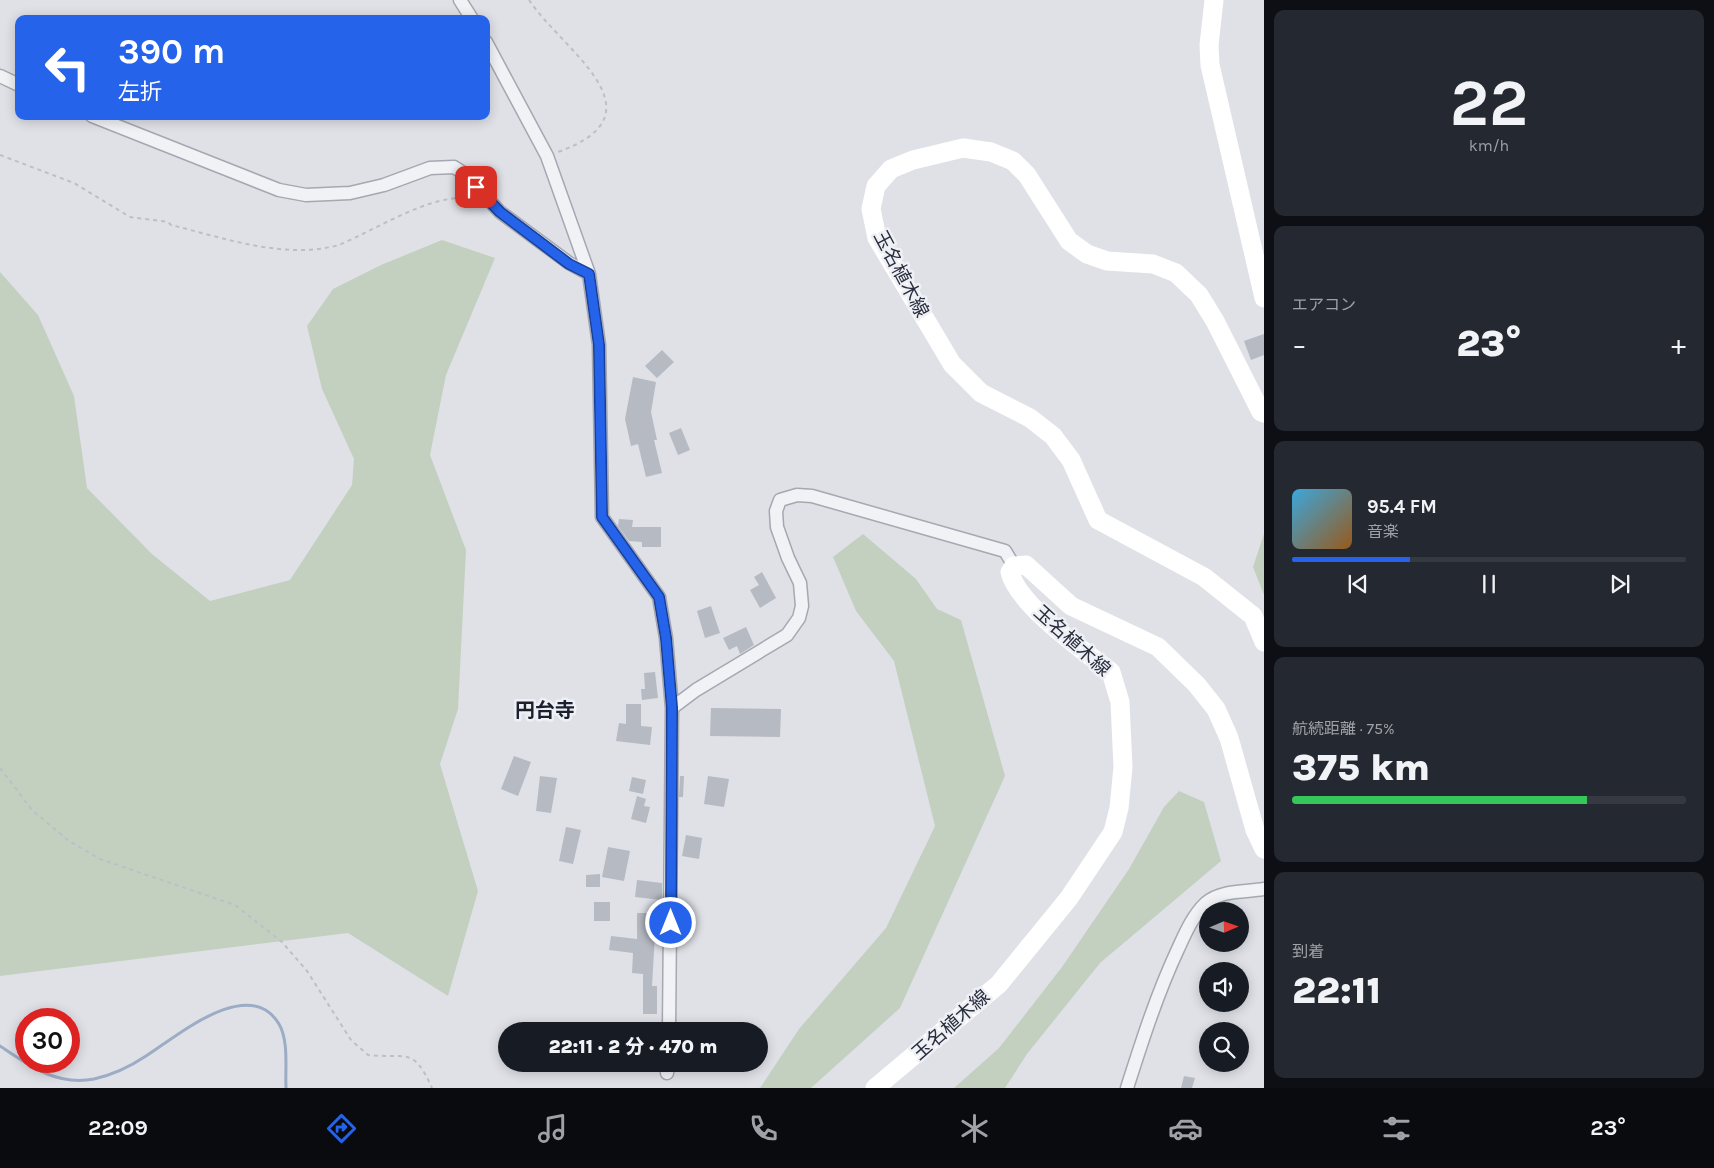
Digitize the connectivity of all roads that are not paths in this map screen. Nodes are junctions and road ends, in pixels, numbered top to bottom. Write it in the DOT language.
graph roads {
  1 [pos="460,0"];
  2 [pos="1214,0"];
  3 [pos="469,15"];
  4 [pos="490,49"];
  5 [pos="0,76"];
  6 [pos="15,83"];
  7 [pos="102,120"];
  8 [pos="589,274"];
  9 [pos="1264,298"];
  10 [pos="1264,413"];
  11 [pos="1014,566"];
  12 [pos="1264,642"];
  13 [pos="672,708"];
  14 [pos="1264,849"];
  15 [pos="1264,890"];
  16 [pos="670,1022"];
  17 [pos="874,1088"];
  18 [pos="1127,1088"];
  1 -- 3 [label="street"];
  2 -- 9 [label="main road"];
  4 -- 8 [label="street"];
  5 -- 6 [label="street"];
  7 -- 8 [label="street"];
  8 -- 13 [label="street"];
  10 -- 12 [label="main road, 玉名植木線"];
  11 -- 13 [label="street"];
  11 -- 14 [label="main road, 玉名植木線"];
  11 -- 17 [label="main road, 玉名植木線"];
  13 -- 16 [label="street"];
  15 -- 18 [label="street"];
}
